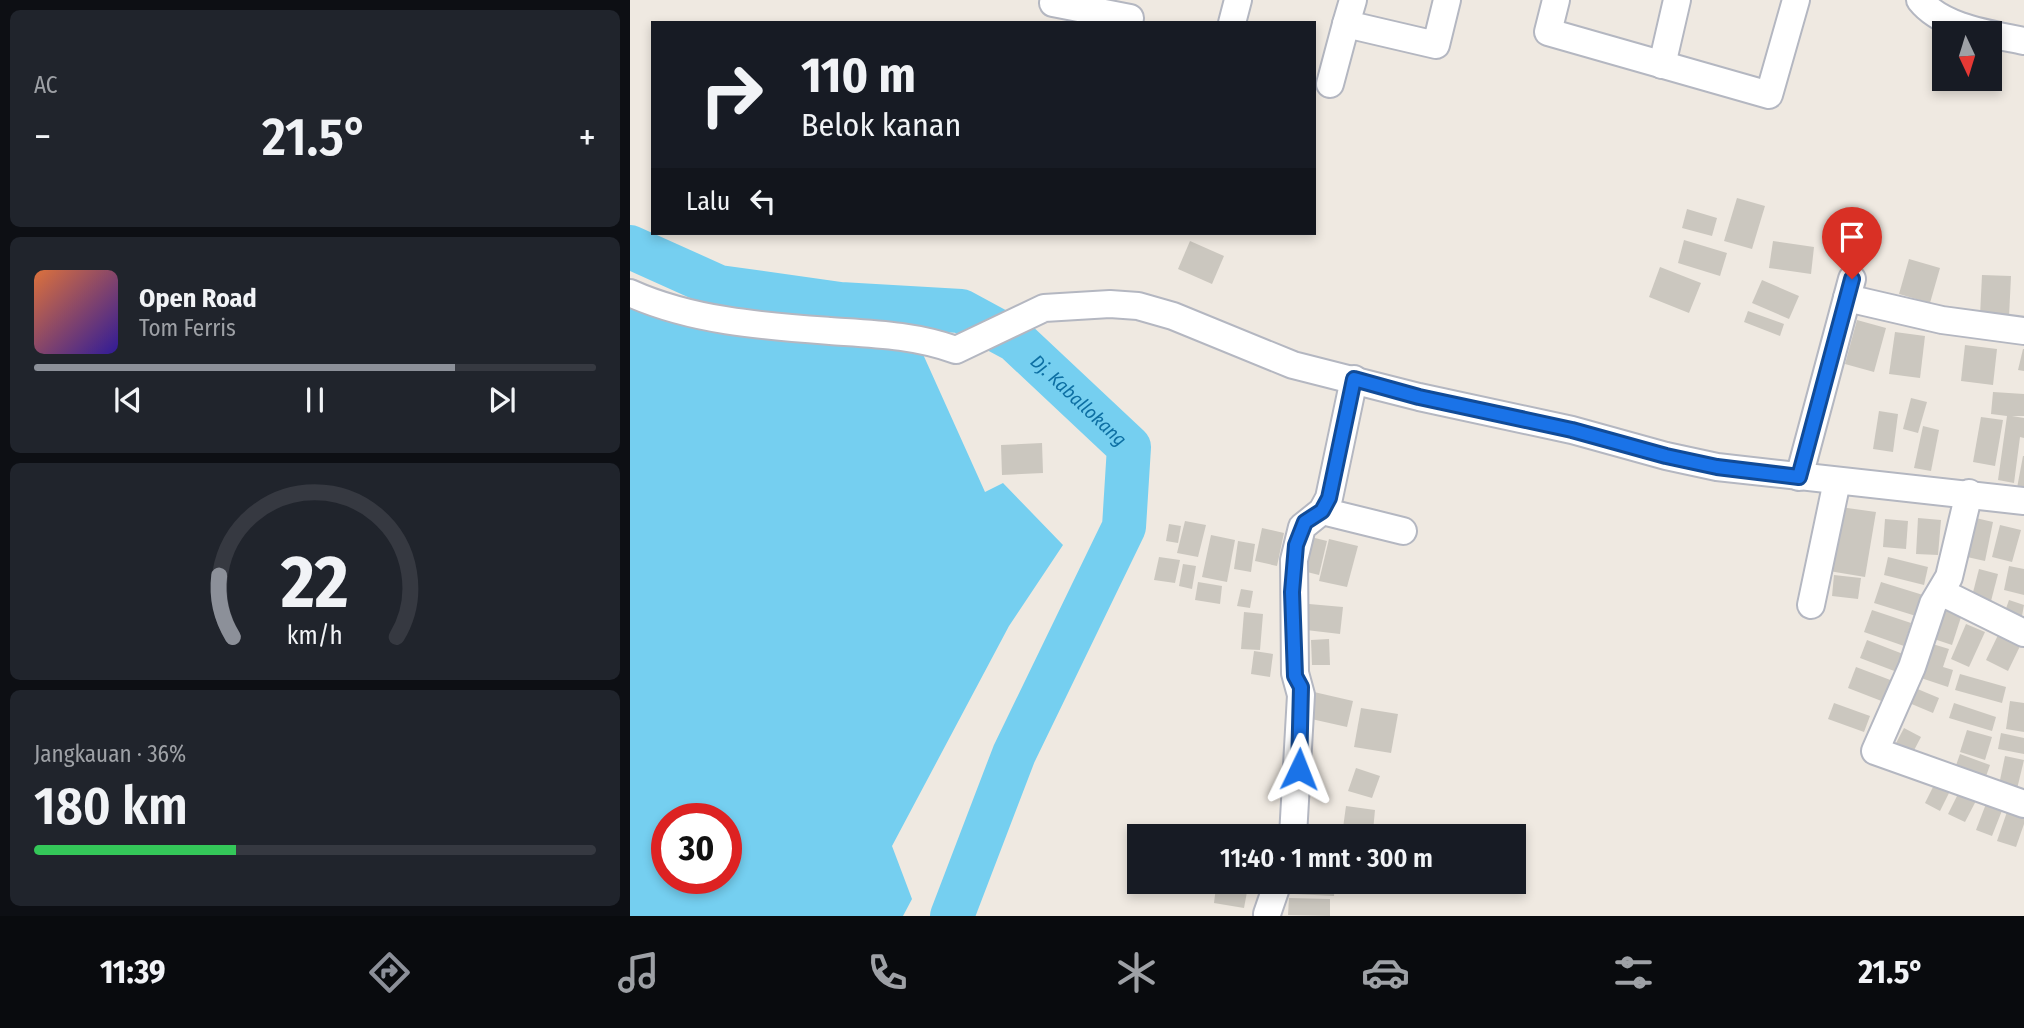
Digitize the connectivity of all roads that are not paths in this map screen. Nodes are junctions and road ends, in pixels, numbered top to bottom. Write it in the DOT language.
graph roads {
  1 [pos="1238,0"];
  2 [pos="1447,0"];
  3 [pos="1556,0"];
  4 [pos="1677,0"];
  5 [pos="1796,0"];
  6 [pos="1920,0"];
  7 [pos="1053,3"];
  8 [pos="1349,12"];
  9 [pos="1131,14"];
  10 [pos="1233,21"];
  11 [pos="2024,41"];
  12 [pos="1662,65"];
  13 [pos="1330,84"];
  14 [pos="630,293"];
  15 [pos="2024,331"];
  16 [pos="1354,379"];
  17 [pos="1799,477"];
  18 [pos="1837,481"];
  19 [pos="1969,493"];
  20 [pos="2024,501"];
  21 [pos="1322,511"];
  22 [pos="1403,531"];
  23 [pos="1941,592"];
  24 [pos="1811,605"];
  25 [pos="2024,633"];
  26 [pos="2024,804"];
  27 [pos="1294,824"];
  28 [pos="1274,894"];
  29 [pos="1267,914"];
  1 -- 10 [label="street"];
  2 -- 8 [label="street"];
  3 -- 12 [label="street"];
  4 -- 12 [label="street"];
  5 -- 12 [label="street"];
  6 -- 11 [label="street"];
  7 -- 9 [label="street"];
  8 -- 13 [label="street"];
  14 -- 16 [label="street"];
  15 -- 17 [label="street"];
  16 -- 17 [label="street"];
  16 -- 21 [label="street"];
  17 -- 18 [label="street"];
  18 -- 19 [label="street"];
  18 -- 24 [label="street"];
  19 -- 20 [label="street"];
  19 -- 23 [label="street"];
  21 -- 22 [label="street"];
  21 -- 27 [label="street"];
  23 -- 25 [label="street"];
  23 -- 26 [label="street"];
  28 -- 29 [label="street"];
}
